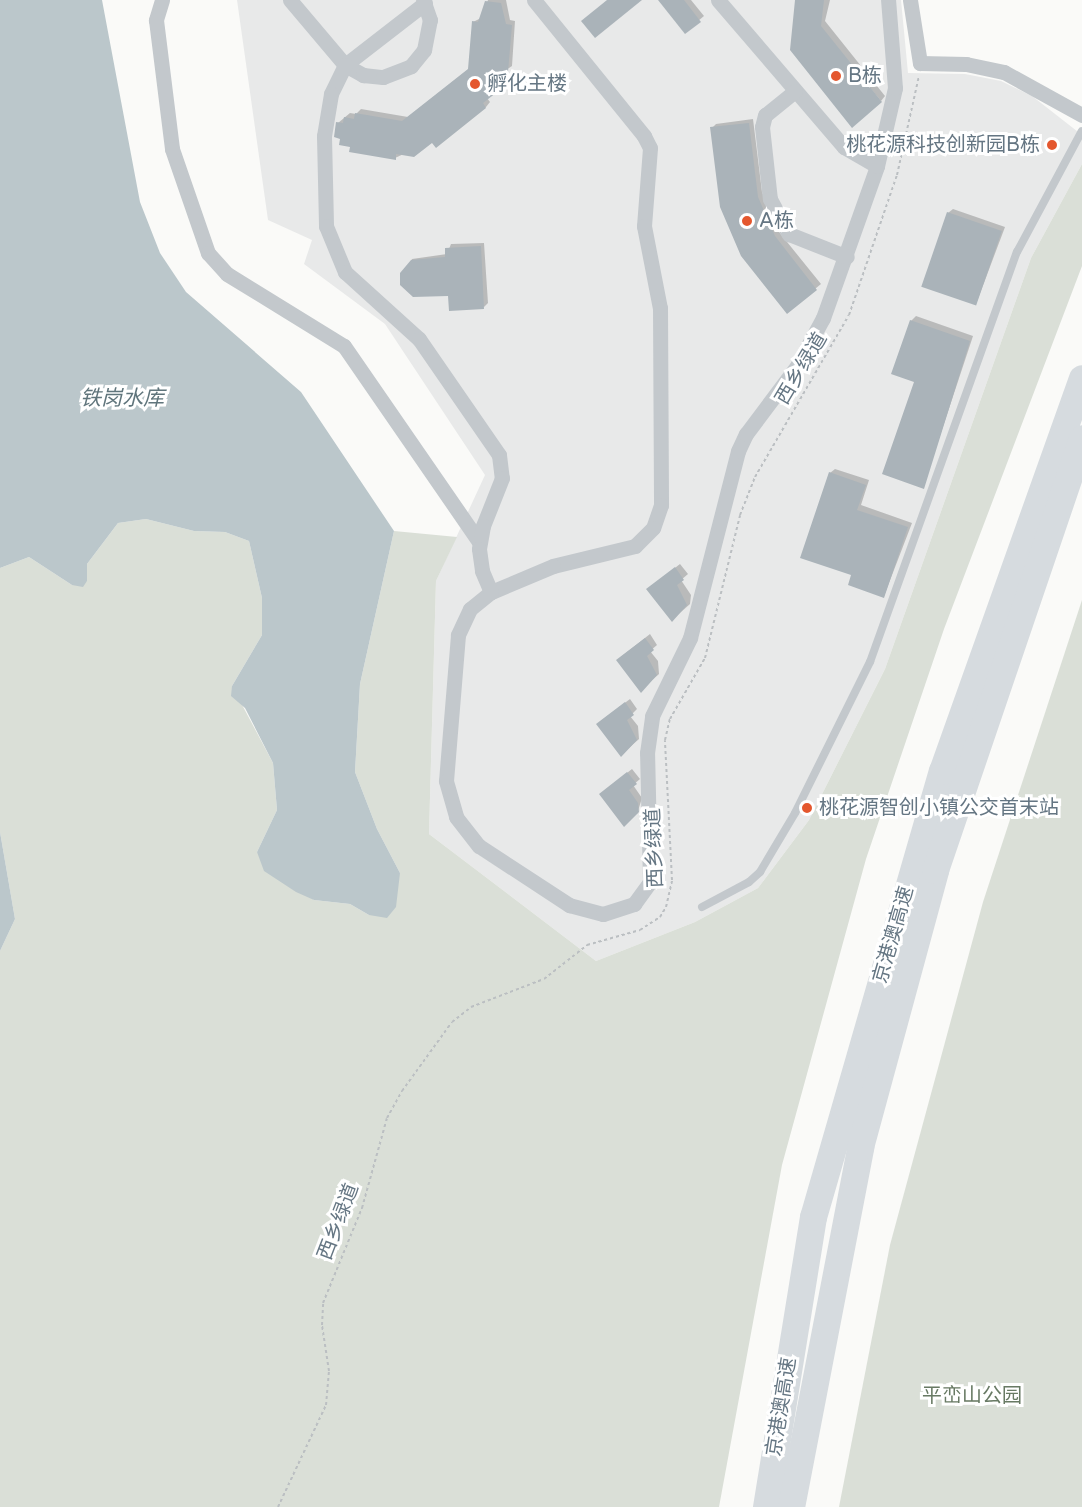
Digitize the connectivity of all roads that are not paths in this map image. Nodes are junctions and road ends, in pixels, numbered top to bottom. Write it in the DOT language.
graph roads {
  1 [pos="162,0"];
  2 [pos="290,0"];
  3 [pos="718,0"];
  4 [pos="888,0"];
  5 [pos="910,0"];
  6 [pos="424,1"];
  7 [pos="539,2"];
  8 [pos="345,65"];
  9 [pos="795,91"];
  10 [pos="1082,115"];
  11 [pos="1082,130"];
  12 [pos="877,166"];
  13 [pos="847,257"];
  14 [pos="1082,378"];
  15 [pos="1082,438"];
  16 [pos="479,542"];
  17 [pos="491,592"];
  18 [pos="702,907"];
  19 [pos="766,1507"];
  20 [pos="791,1507"];
  1 -- 16 [label="street"];
  2 -- 8 [label="street"];
  3 -- 9 [label="street"];
  4 -- 12 [label="street"];
  5 -- 10 [label="street"];
  6 -- 8 [label="street"];
  6 -- 8 [label="street"];
  7 -- 17 [label="street"];
  8 -- 16 [label="street"];
  9 -- 12 [label="street"];
  9 -- 13 [label="street"];
  11 -- 18 [label="lane"];
  12 -- 13 [label="street"];
  13 -- 17 [label="street"];
  14 -- 19 [label="highway, 京港澳高速"];
  15 -- 20 [label="highway, 京港澳高速"];
  16 -- 17 [label="street"];
}
